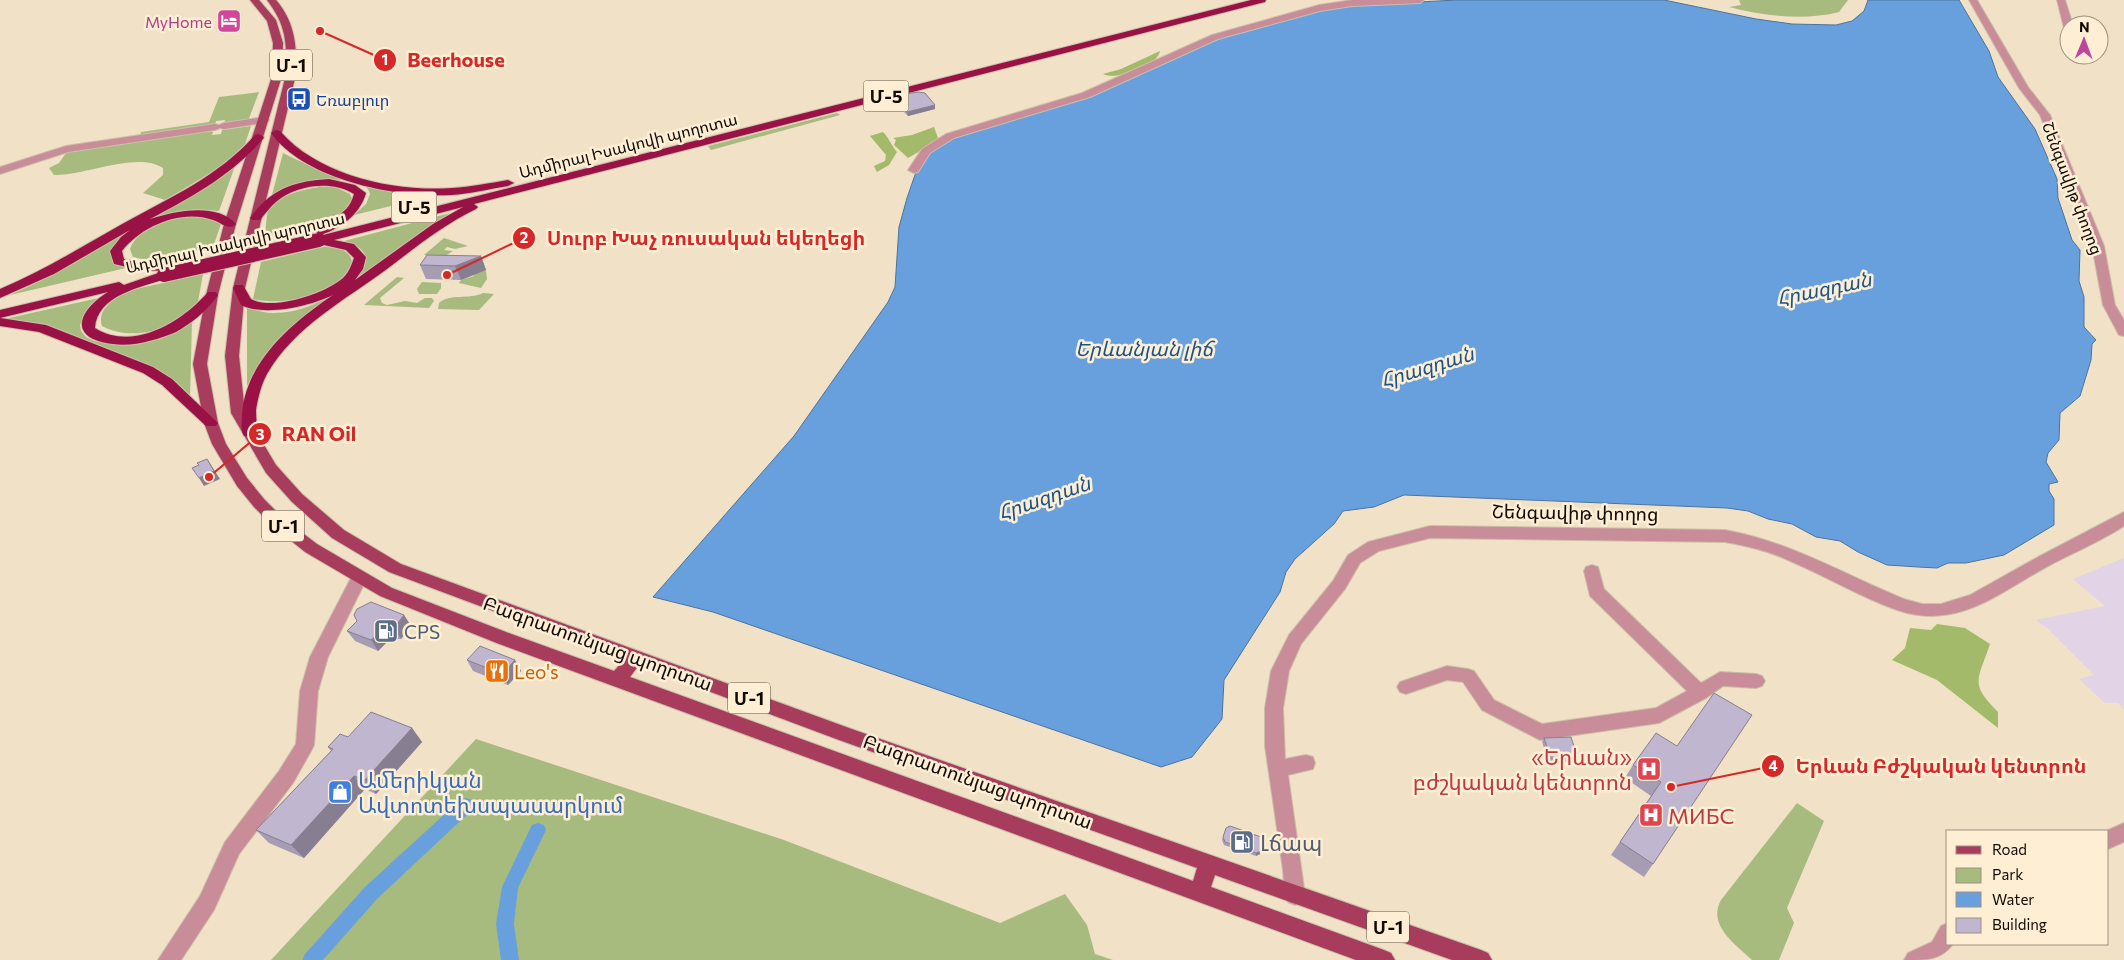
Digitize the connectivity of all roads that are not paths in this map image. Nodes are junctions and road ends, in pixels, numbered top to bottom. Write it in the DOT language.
graph roads {
  1 [pos="254,0"];
  2 [pos="271,0"];
  3 [pos="1237,0"];
  4 [pos="1262,0"];
  5 [pos="1420,0"];
  6 [pos="1974,0"];
  7 [pos="2061,0"];
  8 [pos="2065,15"];
  9 [pos="1088,87"];
  10 [pos="1103,87"];
  11 [pos="264,120"];
  12 [pos="276,133"];
  13 [pos="259,137"];
  14 [pos="66,149"];
  15 [pos="914,170"];
  16 [pos="0,171"];
  17 [pos="0,178"];
  18 [pos="511,187"];
  19 [pos="256,218"];
  20 [pos="230,224"];
  21 [pos="318,236"];
  22 [pos="163,271"];
  23 [pos="239,288"];
  24 [pos="0,294"];
  25 [pos="212,295"];
  26 [pos="0,304"];
  27 [pos="0,314"];
  28 [pos="0,322"];
  29 [pos="2124,332"];
  30 [pos="211,423"];
  31 [pos="249,434"];
  32 [pos="2124,518"];
  33 [pos="1592,572"];
  34 [pos="359,578"];
  35 [pos="636,657"];
  36 [pos="616,681"];
  37 [pos="1756,681"];
  38 [pos="1406,687"];
  39 [pos="1700,693"];
  40 [pos="1306,763"];
  41 [pos="1277,769"];
  42 [pos="2124,832"];
  43 [pos="2109,840"];
  44 [pos="1209,863"];
  45 [pos="1199,893"];
  46 [pos="1295,895"];
  47 [pos="1946,937"];
  48 [pos="169,960"];
  49 [pos="1384,960"];
  50 [pos="1481,960"];
  51 [pos="1915,960"];
  1 -- 11 [label="main road, Մ-1"];
  2 -- 12 [label="main road, Մ-1"];
  3 -- 18 [label="highway, Ադմիրալ Իսակովի պողոտա / Մ-5"];
  4 -- 18 [label="highway, Ադմիրալ Իսակովի պողոտա / Մ-5"];
  5 -- 10 [label="street"];
  6 -- 29 [label="street, Շենգավիթ փողոց"];
  7 -- 8 [label="street"];
  9 -- 10 [label="street"];
  10 -- 15 [label="street"];
  11 -- 13 [label="main road, Մ-1"];
  11 -- 14 [label="street"];
  12 -- 18 [label="highway"];
  12 -- 19 [label="main road, Մ-1"];
  13 -- 20 [label="main road, Մ-1"];
  13 -- 24 [label="highway"];
  14 -- 16 [label="street"];
  14 -- 17 [label="street"];
  18 -- 21 [label="highway, Ադմիրալ Իսակովի պողոտա / Մ-5"];
  18 -- 31 [label="highway"];
  19 -- 21 [label="highway"];
  19 -- 23 [label="main road, Բագրատունյաց պողոտա / Մ-1"];
  20 -- 22 [label="highway"];
  20 -- 25 [label="main road, Բագրատունյաց պողոտա / Մ-1"];
  21 -- 22 [label="highway, Ադմիրալ Իսակովի պողոտա / Մ-5, bridge"];
  21 -- 23 [label="highway"];
  22 -- 25 [label="highway"];
  22 -- 26 [label="highway, Ադմիրալ Իսակովի պողոտա / Մ-5"];
  22 -- 27 [label="highway, Ադմիրալ Իսակովի պողոտա / Մ-5"];
  23 -- 31 [label="main road, Բագրատունյաց պողոտա / Մ-1"];
  25 -- 30 [label="main road, Բագրատունյաց պողոտա / Մ-1"];
  28 -- 30 [label="highway"];
  30 -- 34 [label="main road, Բագրատունյաց պողոտա / Մ-1"];
  31 -- 35 [label="main road, Բագրատունյաց պողոտա / Մ-1"];
  32 -- 41 [label="street, Շենգավիթ փողոց"];
  33 -- 39 [label="street"];
  34 -- 36 [label="main road, Բագրատունյաց պողոտա / Մ-1"];
  34 -- 48 [label="street"];
  35 -- 36 [label="main road"];
  35 -- 44 [label="main road, Բագրատունյաց պողոտա / Մ-1"];
  36 -- 45 [label="main road, Բագրատունյաց պողոտա / Մ-1"];
  37 -- 39 [label="street"];
  38 -- 39 [label="street"];
  40 -- 41 [label="street"];
  41 -- 46 [label="street, Շենգավիթ փողոց"];
  42 -- 43 [label="street"];
  44 -- 45 [label="main road"];
  44 -- 46 [label="main road, Բագրատունյաց պողոտա / Մ-1"];
  45 -- 49 [label="main road, Բագրատունյաց պողոտա / Մ-1"];
  46 -- 50 [label="main road, Բագրատունյաց պողոտա / Մ-1"];
  47 -- 51 [label="street"];
}
